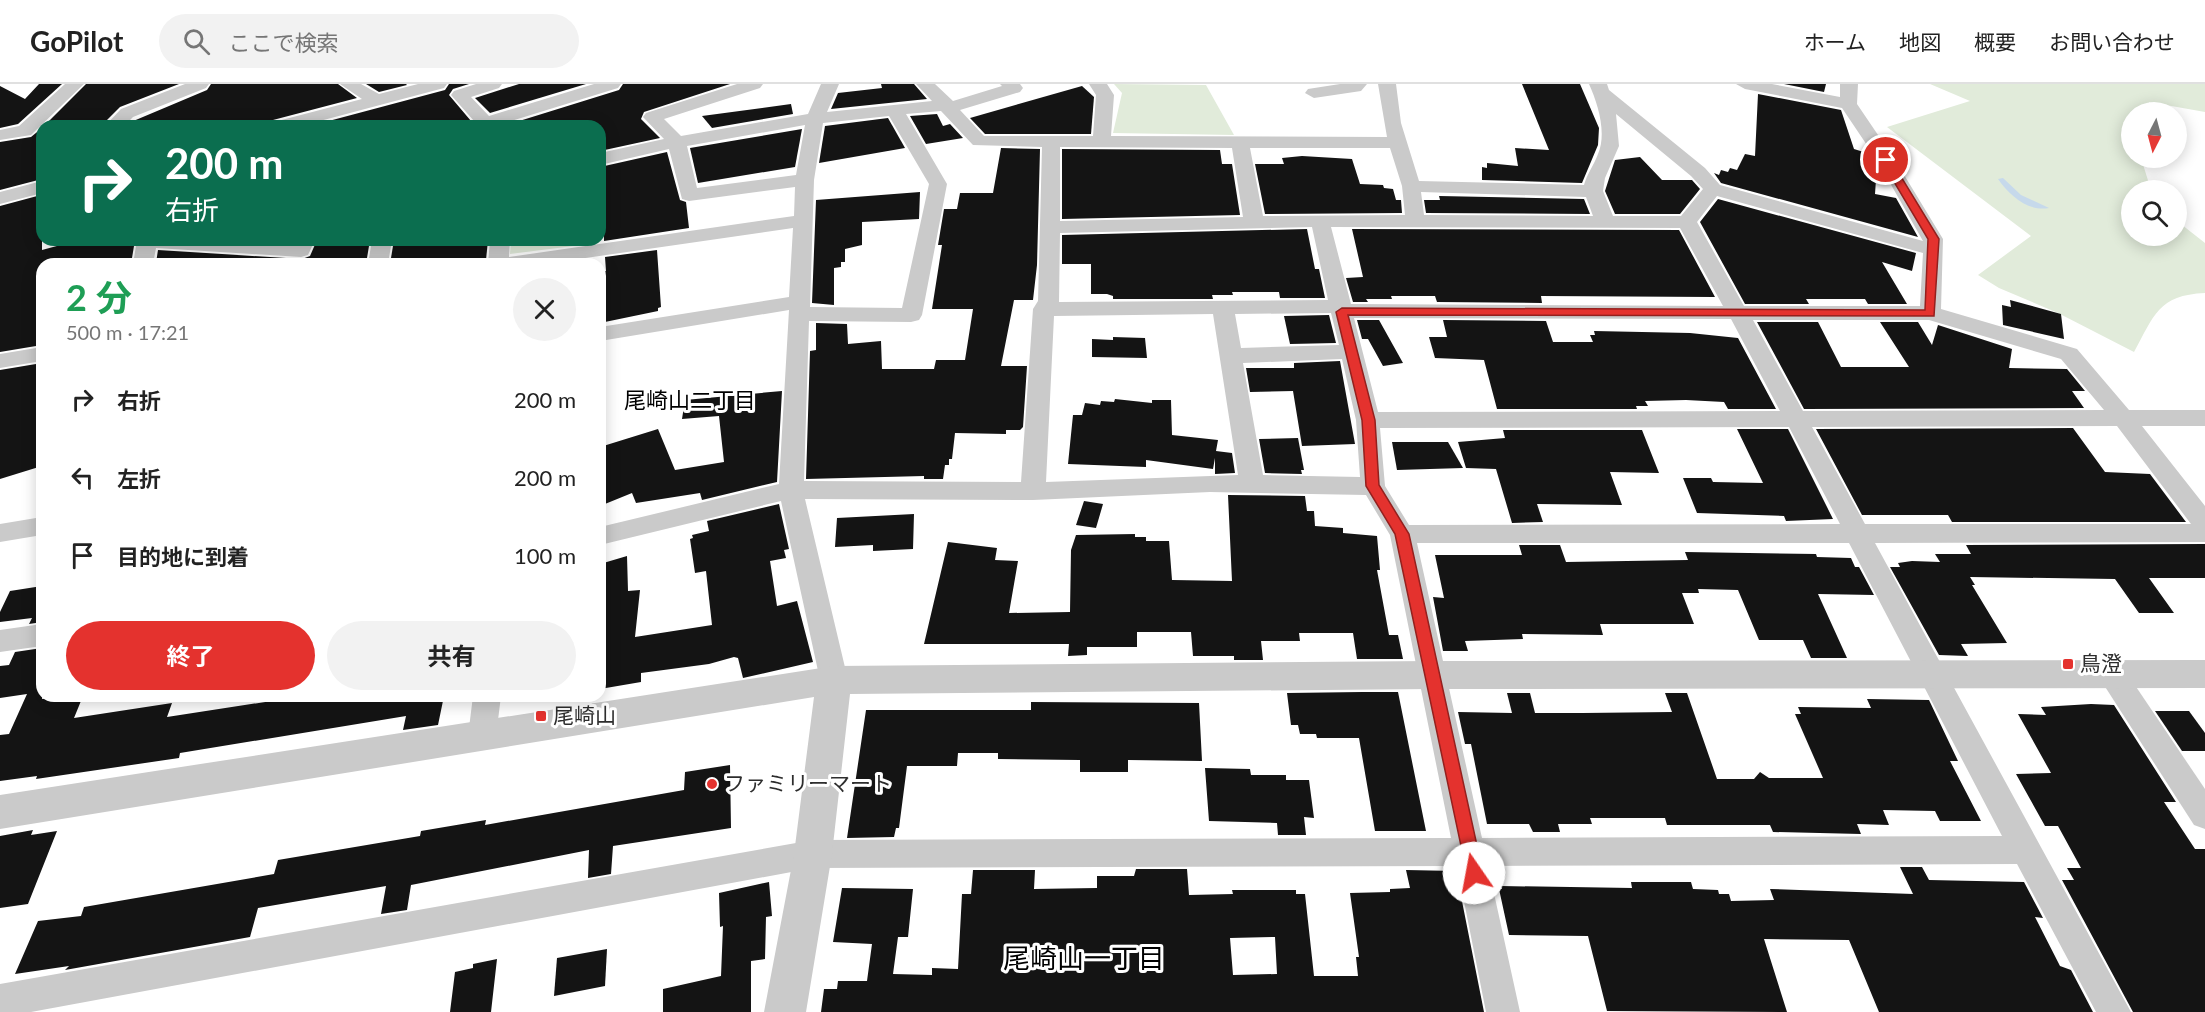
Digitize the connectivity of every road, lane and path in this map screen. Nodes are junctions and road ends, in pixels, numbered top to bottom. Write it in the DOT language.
graph roads {
  1 [pos="75,84"];
  2 [pos="200,84"];
  3 [pos="349,84"];
  4 [pos="438,84"];
  5 [pos="493,84"];
  6 [pos="612,84"];
  7 [pos="754,84"];
  8 [pos="830,84"];
  9 [pos="925,84"];
  10 [pos="964,84"];
  11 [pos="1009,84"];
  12 [pos="1098,84"];
  13 [pos="1358,84"];
  14 [pos="1388,84"];
  15 [pos="1745,84"];
  16 [pos="1849,84"];
  17 [pos="1600,88"];
  18 [pos="1314,93"];
  19 [pos="980,99"];
  20 [pos="376,100"];
  21 [pos="1848,104"];
  22 [pos="948,106"];
  23 [pos="896,112"];
  24 [pos="326,115"];
  25 [pos="815,118"];
  26 [pos="37,120"];
  27 [pos="120,120"];
  28 [pos="305,120"];
  29 [pos="340,120"];
  30 [pos="478,120"];
  31 [pos="494,120"];
  32 [pos="36,121"];
  33 [pos="0,135"];
  34 [pos="1051,141"];
  35 [pos="677,142"];
  36 [pos="1240,142"];
  37 [pos="1101,143"];
  38 [pos="1398,143"];
  39 [pos="606,158"];
  40 [pos="805,180"];
  41 [pos="1411,186"];
  42 [pos="36,189"];
  43 [pos="1713,189"];
  44 [pos="1593,191"];
  45 [pos="0,198"];
  46 [pos="801,221"];
  47 [pos="1320,221"];
  48 [pos="1415,221"];
  49 [pos="1605,221"];
  50 [pos="1687,222"];
  51 [pos="1254,223"];
  52 [pos="1049,227"];
  53 [pos="606,244"];
  54 [pos="217,246"];
  55 [pos="303,246"];
  56 [pos="593,246"];
  57 [pos="1933,250"];
  58 [pos="530,258"];
  59 [pos="1223,307"];
  60 [pos="797,308"];
  61 [pos="1044,309"];
  62 [pos="1341,309"];
  63 [pos="1738,312"];
  64 [pos="1930,313"];
  65 [pos="606,333"];
  66 [pos="1352,352"];
  67 [pos="36,355"];
  68 [pos="1231,356"];
  69 [pos="0,361"];
  70 [pos="1794,418"];
  71 [pos="2123,418"];
  72 [pos="2205,418"];
  73 [pos="1368,420"];
  74 [pos="1252,484"];
  75 [pos="1373,486"];
  76 [pos="792,490"];
  77 [pos="1033,491"];
  78 [pos="2205,524"];
  79 [pos="36,527"];
  80 [pos="1855,532"];
  81 [pos="0,533"];
  82 [pos="2205,533"];
  83 [pos="1402,534"];
  84 [pos="606,535"];
  85 [pos="36,636"];
  86 [pos="0,641"];
  87 [pos="1931,674"];
  88 [pos="2112,674"];
  89 [pos="2205,674"];
  90 [pos="1432,675"];
  91 [pos="834,680"];
  92 [pos="486,702"];
  93 [pos="482,736"];
  94 [pos="0,812"];
  95 [pos="2205,815"];
  96 [pos="1470,850"];
  97 [pos="2023,850"];
  98 [pos="813,854"];
  99 [pos="0,1000"];
  100 [pos="785,1012"];
  101 [pos="1503,1012"];
  102 [pos="2114,1012"];
  1 -- 26 [label="street"];
  2 -- 27 [label="street"];
  3 -- 20 [label="street"];
  4 -- 20 [label="street"];
  5 -- 30 [label="street"];
  6 -- 31 [label="street"];
  7 -- 35 [label="street"];
  8 -- 25 [label="street"];
  9 -- 22 [label="street"];
  10 -- 19 [label="street"];
  11 -- 19 [label="street"];
  12 -- 37 [label="street"];
  13 -- 18 [label="street"];
  14 -- 38 [label="street"];
  15 -- 21 [label="street"];
  16 -- 21 [label="street"];
  17 -- 43 [label="street"];
  17 -- 44 [label="street"];
  19 -- 22 [label="street"];
  20 -- 24 [label="street"];
  21 -- 57 [label="street"];
  22 -- 23 [label="street"];
  22 -- 34 [label="street"];
  23 -- 25 [label="street"];
  23 -- 60 [label="street"];
  24 -- 28 [label="street"];
  24 -- 29 [label="street"];
  25 -- 35 [label="street"];
  25 -- 40 [label="street"];
  32 -- 33 [label="street"];
  34 -- 37 [label="street"];
  34 -- 52 [label="street"];
  35 -- 39 [label="street"];
  35 -- 40 [label="street"];
  36 -- 37 [label="street"];
  36 -- 38 [label="street"];
  36 -- 51 [label="street"];
  38 -- 41 [label="street"];
  40 -- 46 [label="street"];
  41 -- 44 [label="street"];
  41 -- 48 [label="street"];
  42 -- 45 [label="street"];
  43 -- 50 [label="street"];
  43 -- 57 [label="street"];
  44 -- 49 [label="street"];
  46 -- 53 [label="street"];
  46 -- 60 [label="street"];
  47 -- 48 [label="street"];
  47 -- 51 [label="street"];
  47 -- 62 [label="street"];
  48 -- 49 [label="street"];
  49 -- 50 [label="street"];
  50 -- 63 [label="street"];
  51 -- 52 [label="street"];
  52 -- 61 [label="street"];
  54 -- 55 [label="street"];
  56 -- 58 [label="street"];
  57 -- 64 [label="street"];
  59 -- 61 [label="street"];
  59 -- 62 [label="street"];
  59 -- 68 [label="street"];
  60 -- 65 [label="street"];
  60 -- 76 [label="street"];
  61 -- 77 [label="street"];
  62 -- 63 [label="street"];
  62 -- 66 [label="street"];
  63 -- 64 [label="street"];
  63 -- 70 [label="street"];
  64 -- 71 [label="street"];
  66 -- 68 [label="street"];
  66 -- 73 [label="street"];
  67 -- 69 [label="street"];
  68 -- 74 [label="street"];
  70 -- 71 [label="street"];
  70 -- 73 [label="street"];
  70 -- 80 [label="street"];
  71 -- 72 [label="street"];
  71 -- 78 [label="street"];
  73 -- 75 [label="street"];
  74 -- 75 [label="street"];
  74 -- 77 [label="street"];
  75 -- 83 [label="street"];
  76 -- 77 [label="street"];
  76 -- 84 [label="street"];
  76 -- 91 [label="street"];
  79 -- 81 [label="street"];
  80 -- 82 [label="street"];
  80 -- 83 [label="street"];
  80 -- 87 [label="street"];
  83 -- 90 [label="street"];
  85 -- 86 [label="street"];
  87 -- 88 [label="street"];
  87 -- 90 [label="street"];
  87 -- 97 [label="street"];
  88 -- 89 [label="street"];
  88 -- 95 [label="street"];
  90 -- 91 [label="street"];
  90 -- 96 [label="street"];
  91 -- 93 [label="street"];
  91 -- 98 [label="street"];
  92 -- 93 [label="street"];
  93 -- 94 [label="street"];
  96 -- 97 [label="street"];
  96 -- 98 [label="street"];
  96 -- 101 [label="street"];
  97 -- 102 [label="street"];
  98 -- 99 [label="street"];
  98 -- 100 [label="street"];
}
